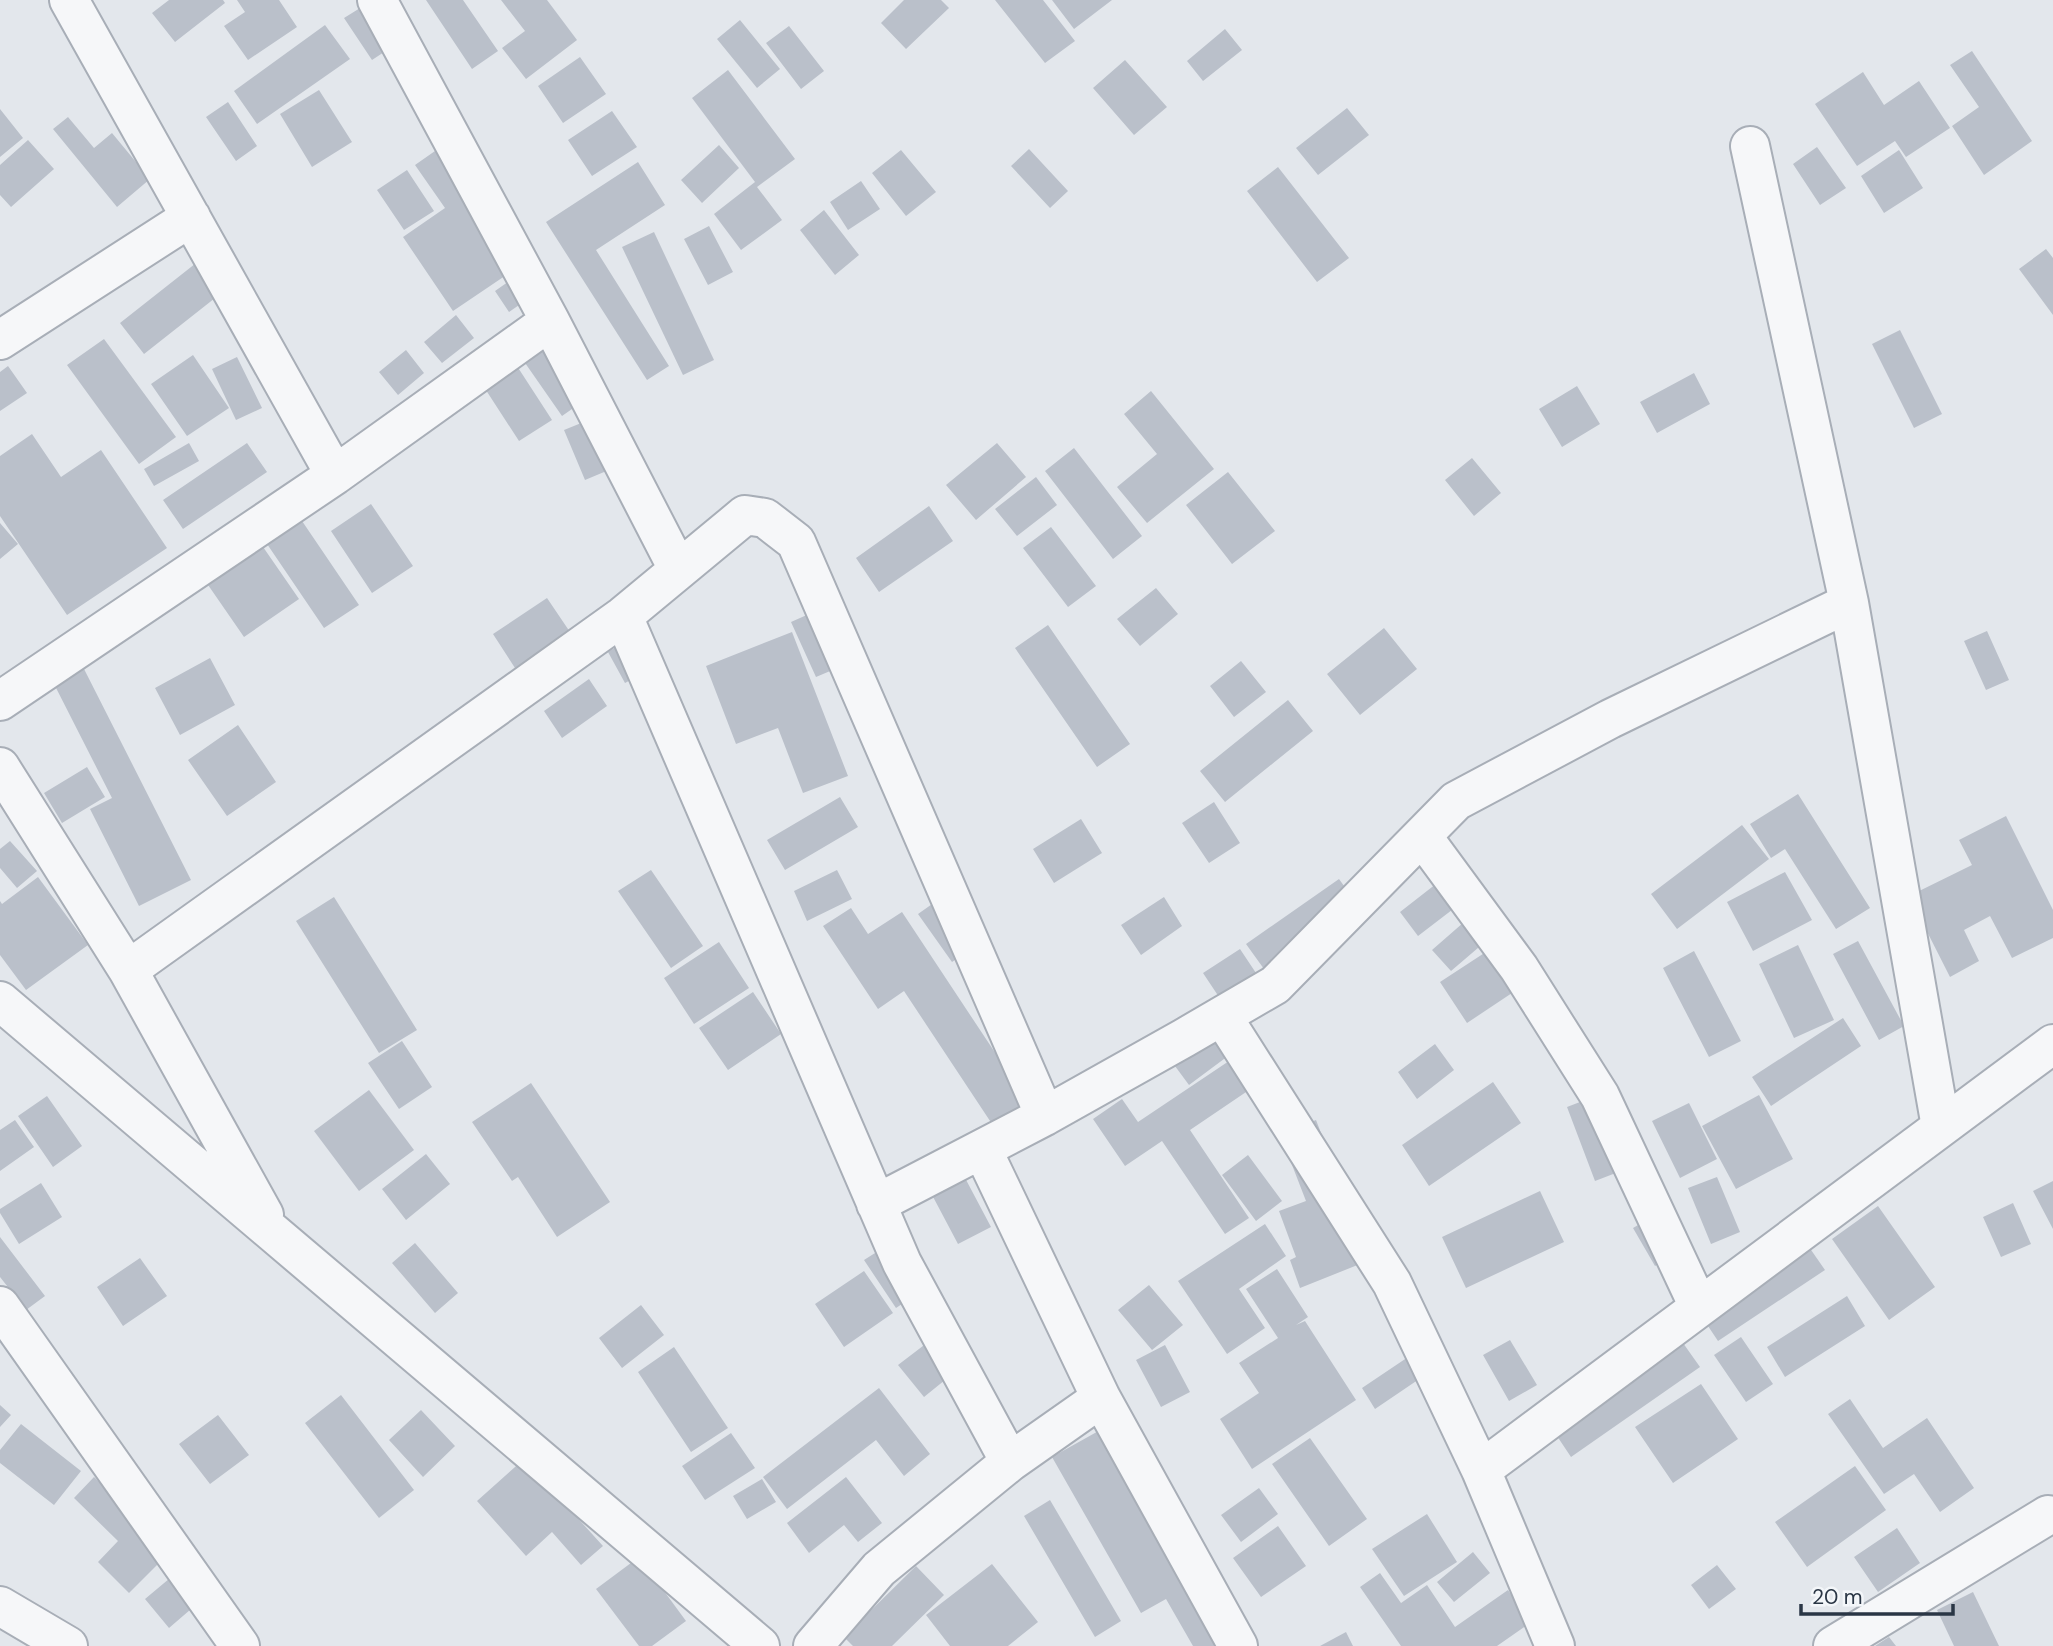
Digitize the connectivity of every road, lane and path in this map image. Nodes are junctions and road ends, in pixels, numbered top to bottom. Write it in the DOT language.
graph roads {
  1 [pos="69,0"];
  2 [pos="377,0"];
  3 [pos="1750,146"];
  4 [pos="191,217"];
  5 [pos="550,321"];
  6 [pos="0,340"];
  7 [pos="335,475"];
  8 [pos="678,569"];
  9 [pos="1849,603"];
  10 [pos="623,616"];
  11 [pos="0,701"];
  12 [pos="0,767"];
  13 [pos="1422,836"];
  14 [pos="128,970"];
  15 [pos="0,1001"];
  16 [pos="1222,1016"];
  17 [pos="2053,1044"];
  18 [pos="1045,1116"];
  19 [pos="1941,1127"];
  20 [pos="982,1150"];
  21 [pos="876,1204"];
  22 [pos="275,1235"];
  23 [pos="0,1306"];
  24 [pos="1699,1307"];
  25 [pos="1101,1398"];
  26 [pos="1010,1462"];
  27 [pos="1481,1470"];
  28 [pos="2048,1515"];
  29 [pos="0,1606"];
  30 [pos="68,1646"];
  31 [pos="240,1646"];
  32 [pos="760,1646"];
  33 [pos="813,1646"];
  34 [pos="1238,1646"];
  35 [pos="1555,1646"];
  36 [pos="1833,1646"];
  1 -- 4 [label="street"];
  2 -- 5 [label="street"];
  3 -- 9 [label="street"];
  4 -- 6 [label="street"];
  4 -- 7 [label="street"];
  5 -- 7 [label="street"];
  5 -- 8 [label="street"];
  7 -- 11 [label="street"];
  8 -- 10 [label="street"];
  8 -- 18 [label="street"];
  9 -- 13 [label="street"];
  9 -- 19 [label="street"];
  10 -- 14 [label="street"];
  10 -- 21 [label="street"];
  12 -- 14 [label="street"];
  13 -- 16 [label="street"];
  13 -- 24 [label="street"];
  14 -- 22 [label="street"];
  15 -- 22 [label="street"];
  16 -- 18 [label="street"];
  16 -- 27 [label="street"];
  17 -- 19 [label="street"];
  18 -- 20 [label="street"];
  19 -- 24 [label="street"];
  20 -- 21 [label="street"];
  20 -- 25 [label="street"];
  21 -- 26 [label="street"];
  22 -- 32 [label="street"];
  23 -- 31 [label="street"];
  24 -- 27 [label="street"];
  25 -- 26 [label="street"];
  25 -- 34 [label="street"];
  26 -- 33 [label="street"];
  27 -- 35 [label="street"];
  28 -- 36 [label="street"];
  29 -- 30 [label="street"];
}
